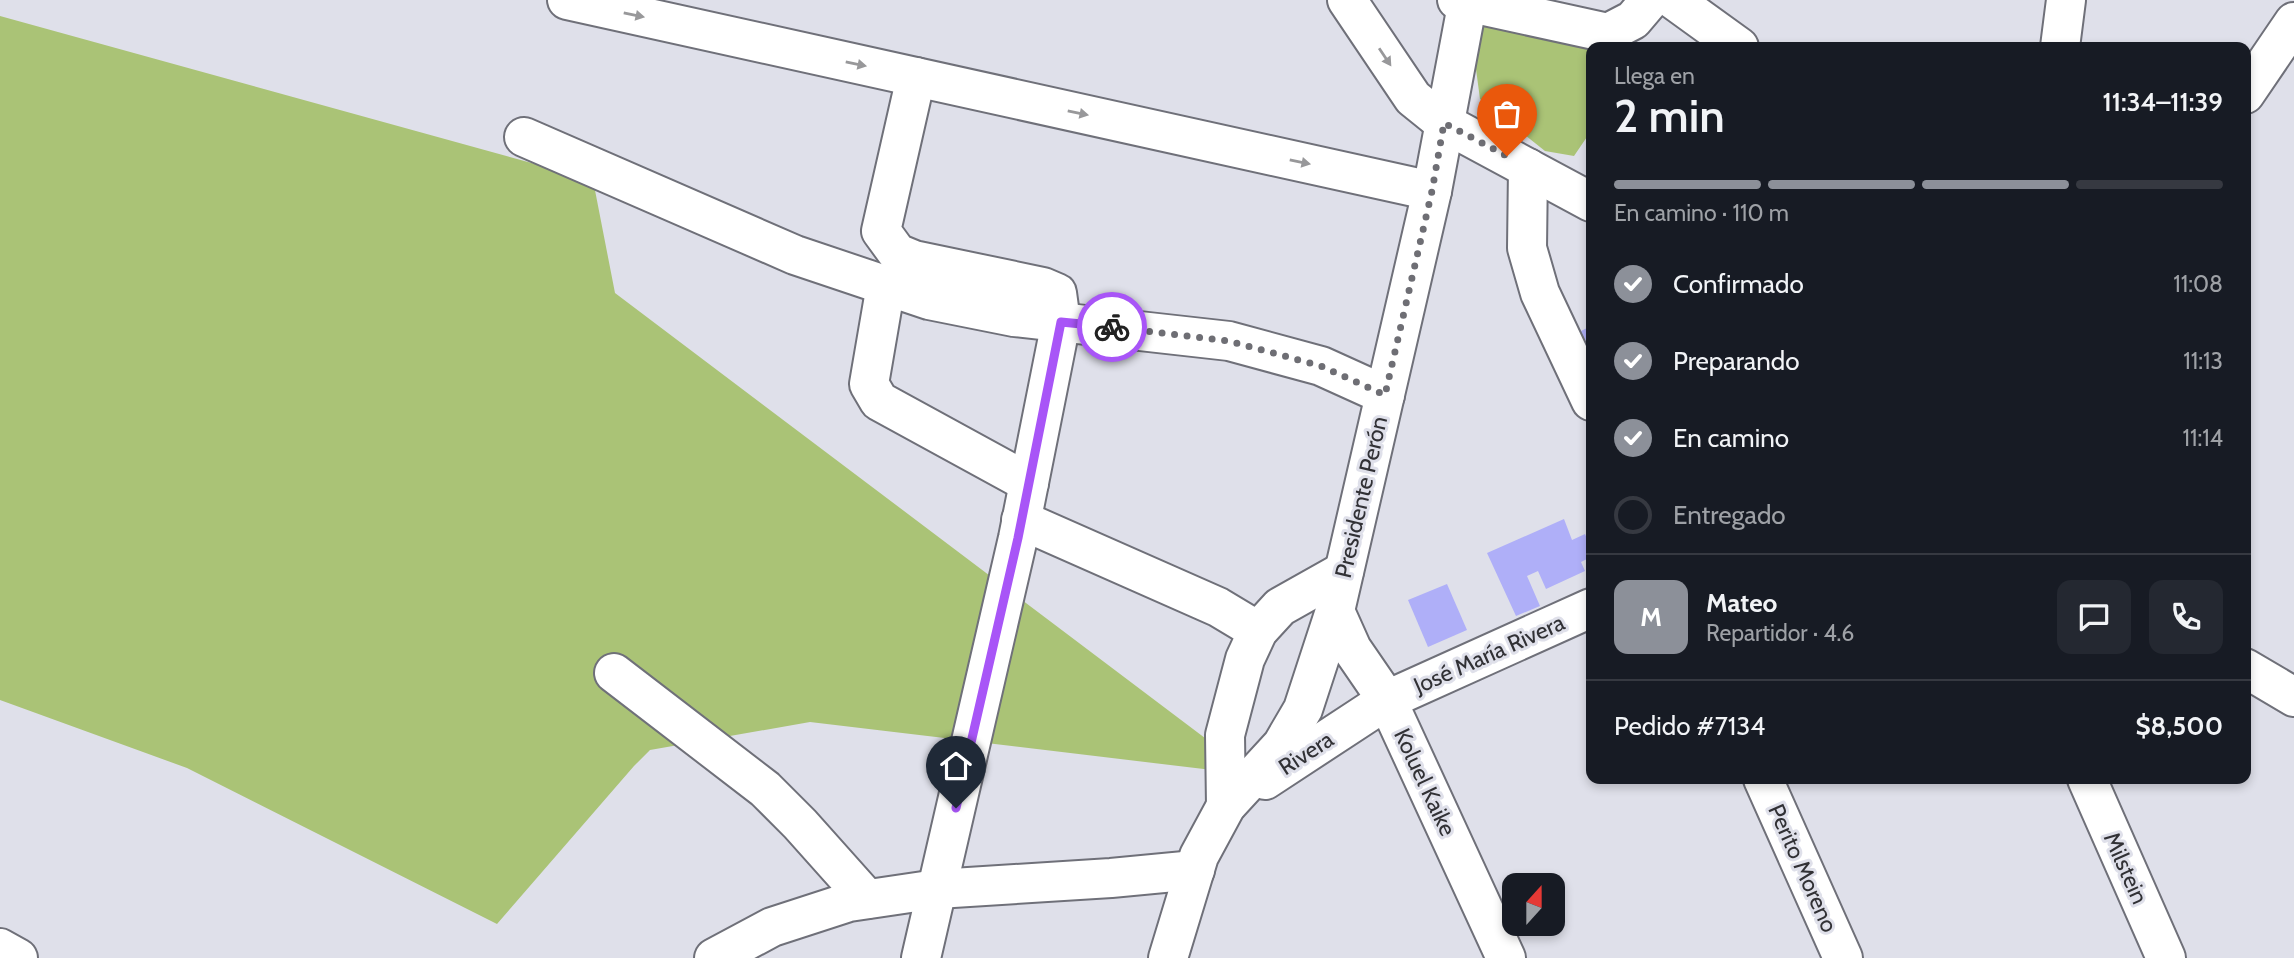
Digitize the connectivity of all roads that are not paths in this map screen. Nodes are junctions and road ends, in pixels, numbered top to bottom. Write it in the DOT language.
graph roads {
  1 [pos="567,0"];
  2 [pos="1347,0"];
  3 [pos="1650,0"];
  4 [pos="2066,0"];
  5 [pos="1464,1"];
  6 [pos="1692,6"];
  7 [pos="2294,22"];
  8 [pos="1733,42"];
  9 [pos="2061,42"];
  10 [pos="916,77"];
  11 [pos="2251,85"];
  12 [pos="1444,123"];
  13 [pos="524,137"];
  14 [pos="1528,168"];
  15 [pos="1432,191"];
  16 [pos="1586,199"];
  17 [pos="887,285"];
  18 [pos="1061,322"];
  19 [pos="1586,390"];
  20 [pos="1385,395"];
  21 [pos="1029,483"];
  22 [pos="1021,520"];
  23 [pos="1344,571"];
  24 [pos="1586,610"];
  25 [pos="1335,611"];
  26 [pos="1258,631"];
  27 [pos="2251,672"];
  28 [pos="614,673"];
  29 [pos="2294,697"];
  30 [pos="1387,700"];
  31 [pos="1765,784"];
  32 [pos="2089,784"];
  33 [pos="1226,806"];
  34 [pos="1195,870"];
  35 [pos="937,889"];
  36 [pos="867,899"];
  37 [pos="0,948"];
  38 [pos="1170,956"];
  39 [pos="18,958"];
  40 [pos="714,958"];
  41 [pos="922,958"];
  42 [pos="1506,958"];
  43 [pos="1843,958"];
  44 [pos="2166,958"];
  1 -- 10 [label="street, one-way"];
  2 -- 12 [label="street, one-way"];
  3 -- 5 [label="street"];
  4 -- 9 [label="street"];
  5 -- 12 [label="street, Presidente Perón"];
  6 -- 8 [label="street"];
  7 -- 11 [label="street"];
  10 -- 15 [label="street, one-way"];
  10 -- 18 [label="street"];
  12 -- 14 [label="street"];
  12 -- 15 [label="street, Presidente Perón"];
  13 -- 17 [label="street"];
  14 -- 16 [label="street"];
  14 -- 19 [label="street"];
  15 -- 20 [label="street, Presidente Perón"];
  17 -- 18 [label="street"];
  17 -- 21 [label="street"];
  18 -- 20 [label="street"];
  18 -- 21 [label="street"];
  20 -- 23 [label="street, Presidente Perón"];
  21 -- 22 [label="street"];
  22 -- 26 [label="street"];
  22 -- 35 [label="street"];
  23 -- 25 [label="street, Presidente Perón"];
  23 -- 26 [label="street"];
  24 -- 30 [label="street, José María Rivera"];
  25 -- 30 [label="street, Koluel Kaike"];
  25 -- 33 [label="street, Presidente Perón"];
  26 -- 33 [label="street"];
  27 -- 29 [label="street"];
  28 -- 36 [label="street"];
  30 -- 33 [label="street, Rivera"];
  30 -- 42 [label="street, Koluel Kaike"];
  31 -- 43 [label="street, Perito Moreno"];
  32 -- 44 [label="street, Milstein"];
  33 -- 34 [label="street, Presidente Perón"];
  34 -- 35 [label="street"];
  34 -- 38 [label="street, Presidente Perón"];
  35 -- 36 [label="street"];
  35 -- 41 [label="street"];
  36 -- 40 [label="street"];
  37 -- 39 [label="street"];
}
